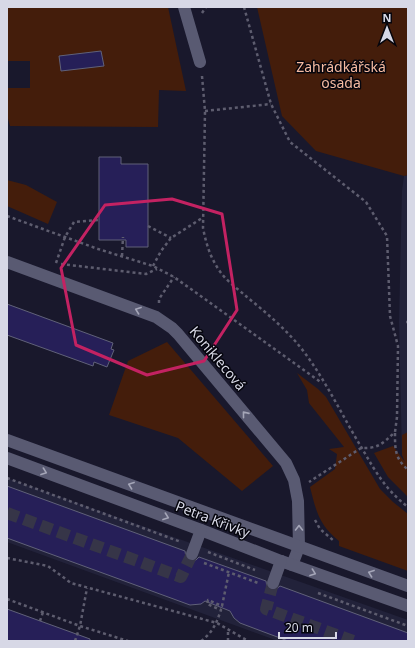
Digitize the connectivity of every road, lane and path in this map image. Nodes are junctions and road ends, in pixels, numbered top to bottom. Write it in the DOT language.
graph roads {
  1 [pos="184,7"];
  2 [pos="244,7"];
  3 [pos="200,62"];
  4 [pos="271,104"];
  5 [pos="206,111"];
  6 [pos="7,216"];
  7 [pos="203,218"];
  8 [pos="99,220"];
  9 [pos="148,226"];
  10 [pos="65,237"];
  11 [pos="123,237"];
  12 [pos="171,238"];
  13 [pos="122,256"];
  14 [pos="7,262"];
  15 [pos="50,263"];
  16 [pos="56,264"];
  17 [pos="154,266"];
  18 [pos="157,269"];
  19 [pos="174,276"];
  20 [pos="160,306"];
  21 [pos="324,384"];
  22 [pos="395,432"];
  23 [pos="7,440"];
  24 [pos="361,448"];
  25 [pos="7,458"];
  26 [pos="408,470"];
  27 [pos="306,484"];
  28 [pos="408,506"];
  29 [pos="201,530"];
  30 [pos="299,547"];
  31 [pos="192,554"];
  32 [pos="7,558"];
  33 [pos="203,563"];
  34 [pos="286,563"];
  35 [pos="229,572"];
  36 [pos="268,584"];
  37 [pos="408,586"];
  38 [pos="87,588"];
  39 [pos="7,599"];
  40 [pos="408,606"];
  41 [pos="43,612"];
  42 [pos="40,621"];
  43 [pos="217,623"];
  44 [pos="80,626"];
  45 [pos="228,629"];
  46 [pos="119,639"];
  47 [pos="75,641"];
  48 [pos="128,641"];
  49 [pos="201,641"];
  50 [pos="228,641"];
  51 [pos="248,641"];
  1 -- 3 [label="street"];
  2 -- 4 [label="path"];
  3 -- 5 [label="path"];
  4 -- 5 [label="path"];
  4 -- 22 [label="path"];
  5 -- 7 [label="path"];
  6 -- 10 [label="path"];
  7 -- 12 [label="path"];
  7 -- 21 [label="path"];
  8 -- 10 [label="path"];
  9 -- 12 [label="path"];
  10 -- 13 [label="path"];
  10 -- 16 [label="path"];
  11 -- 13 [label="path"];
  12 -- 17 [label="path"];
  13 -- 17 [label="path"];
  30 -- 14 [label="street, Koniklecová, one-way"];
  15 -- 16 [label="path"];
  16 -- 18 [label="path"];
  17 -- 18 [label="path"];
  18 -- 19 [label="path"];
  19 -- 20 [label="path"];
  19 -- 21 [label="path"];
  21 -- 24 [label="path"];
  22 -- 24 [label="path"];
  22 -- 26 [label="path"];
  30 -- 23 [label="street, Petra Křivky, one-way"];
  24 -- 27 [label="path"];
  24 -- 28 [label="path"];
  25 -- 29 [label="street, Petra Křivky, one-way"];
  29 -- 31 [label="street"];
  29 -- 34 [label="street, Petra Křivky"];
  30 -- 34 [label="street, Koniklecová"];
  37 -- 30 [label="street, Petra Křivky, one-way"];
  32 -- 38 [label="path"];
  33 -- 35 [label="path"];
  34 -- 36 [label="street, Koniklecová"];
  34 -- 40 [label="street, Petra Křivky, one-way"];
  35 -- 36 [label="path"];
  35 -- 43 [label="path"];
  38 -- 43 [label="path"];
  38 -- 44 [label="path"];
  39 -- 41 [label="path"];
  41 -- 42 [label="path"];
  41 -- 44 [label="path"];
  43 -- 45 [label="path"];
  43 -- 49 [label="path"];
  44 -- 46 [label="path"];
  44 -- 47 [label="path"];
  45 -- 50 [label="path"];
  45 -- 51 [label="path"];
  46 -- 48 [label="path"];
}
